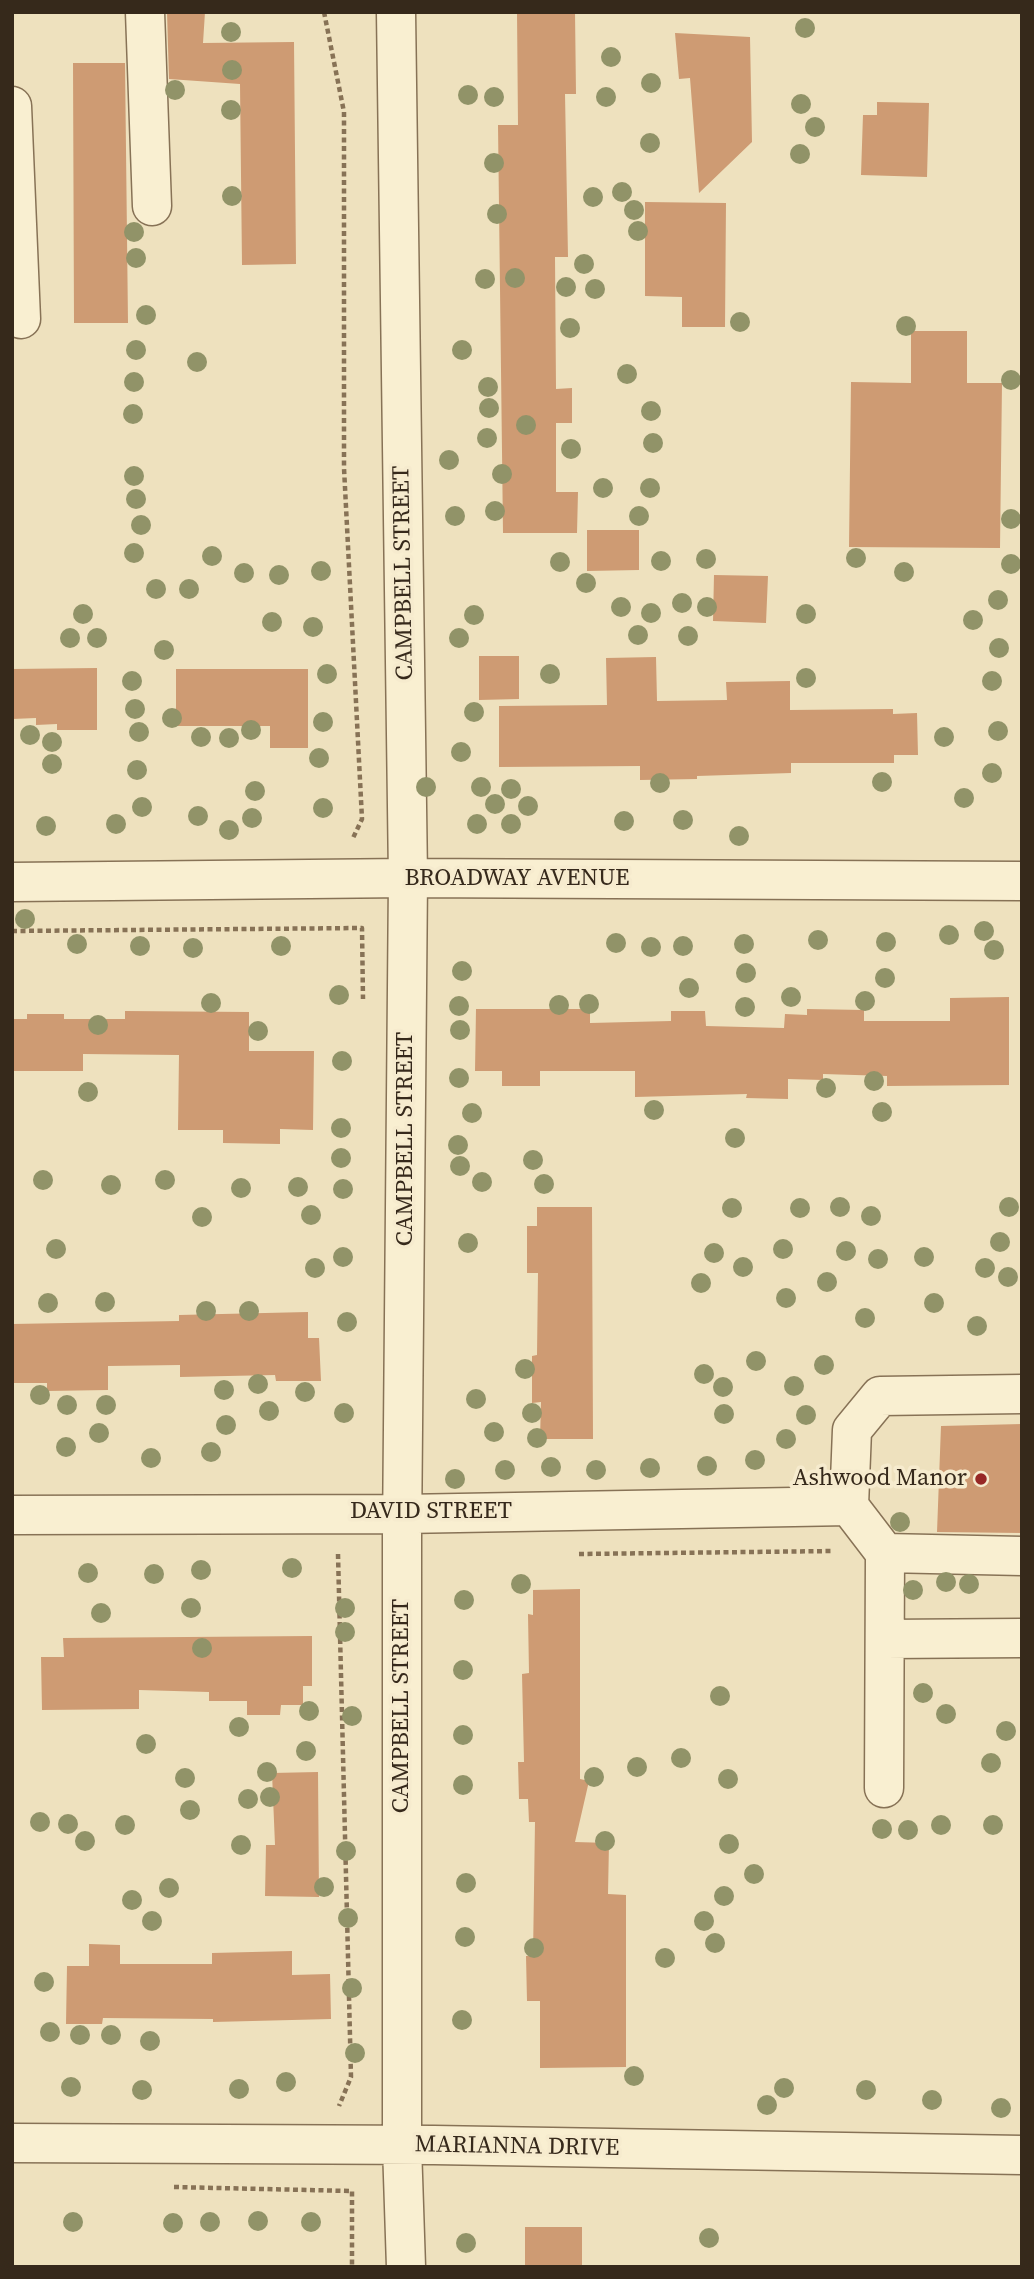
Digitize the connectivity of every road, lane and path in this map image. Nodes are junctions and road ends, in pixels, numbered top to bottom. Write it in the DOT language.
graph roads {
  1 [pos="145,12"];
  2 [pos="324,12"];
  3 [pos="396,12"];
  4 [pos="12,106"];
  5 [pos="152,206"];
  6 [pos="21,319"];
  7 [pos="349,848"];
  8 [pos="408,878"];
  9 [pos="1022,881"];
  10 [pos="12,882"];
  11 [pos="12,931"];
  12 [pos="363,1012"];
  13 [pos="1022,1394"];
  14 [pos="849,1506"];
  15 [pos="341,1513"];
  16 [pos="403,1514"];
  17 [pos="12,1515"];
  18 [pos="885,1553"];
  19 [pos="1022,1556"];
  20 [pos="1022,1638"];
  21 [pos="886,1639"];
  22 [pos="884,1788"];
  23 [pos="337,2110"];
  24 [pos="12,2143"];
  25 [pos="402,2146"];
  26 [pos="1022,2155"];
  27 [pos="162,2187"];
  28 [pos="352,2267"];
  29 [pos="406,2267"];
  1 -- 5 [label="street"];
  2 -- 7 [label="path"];
  3 -- 8 [label="street, CAMPBELL STREET"];
  4 -- 6 [label="street"];
  8 -- 9 [label="street, BROADWAY AVENUE"];
  8 -- 10 [label="street, BROADWAY AVENUE"];
  8 -- 16 [label="street, CAMPBELL STREET"];
  11 -- 12 [label="path"];
  13 -- 14 [label="street"];
  14 -- 16 [label="street, DAVID STREET"];
  14 -- 18 [label="street"];
  15 -- 16 [label="street, DAVID STREET"];
  15 -- 17 [label="street, DAVID STREET"];
  15 -- 23 [label="path"];
  16 -- 25 [label="street, CAMPBELL STREET"];
  18 -- 19 [label="street"];
  18 -- 21 [label="street"];
  20 -- 21 [label="street"];
  21 -- 22 [label="street"];
  24 -- 25 [label="street, MARIANNA DRIVE"];
  25 -- 26 [label="street, MARIANNA DRIVE"];
  25 -- 29 [label="street, CAMPBELL STREET"];
  27 -- 28 [label="path"];
}
